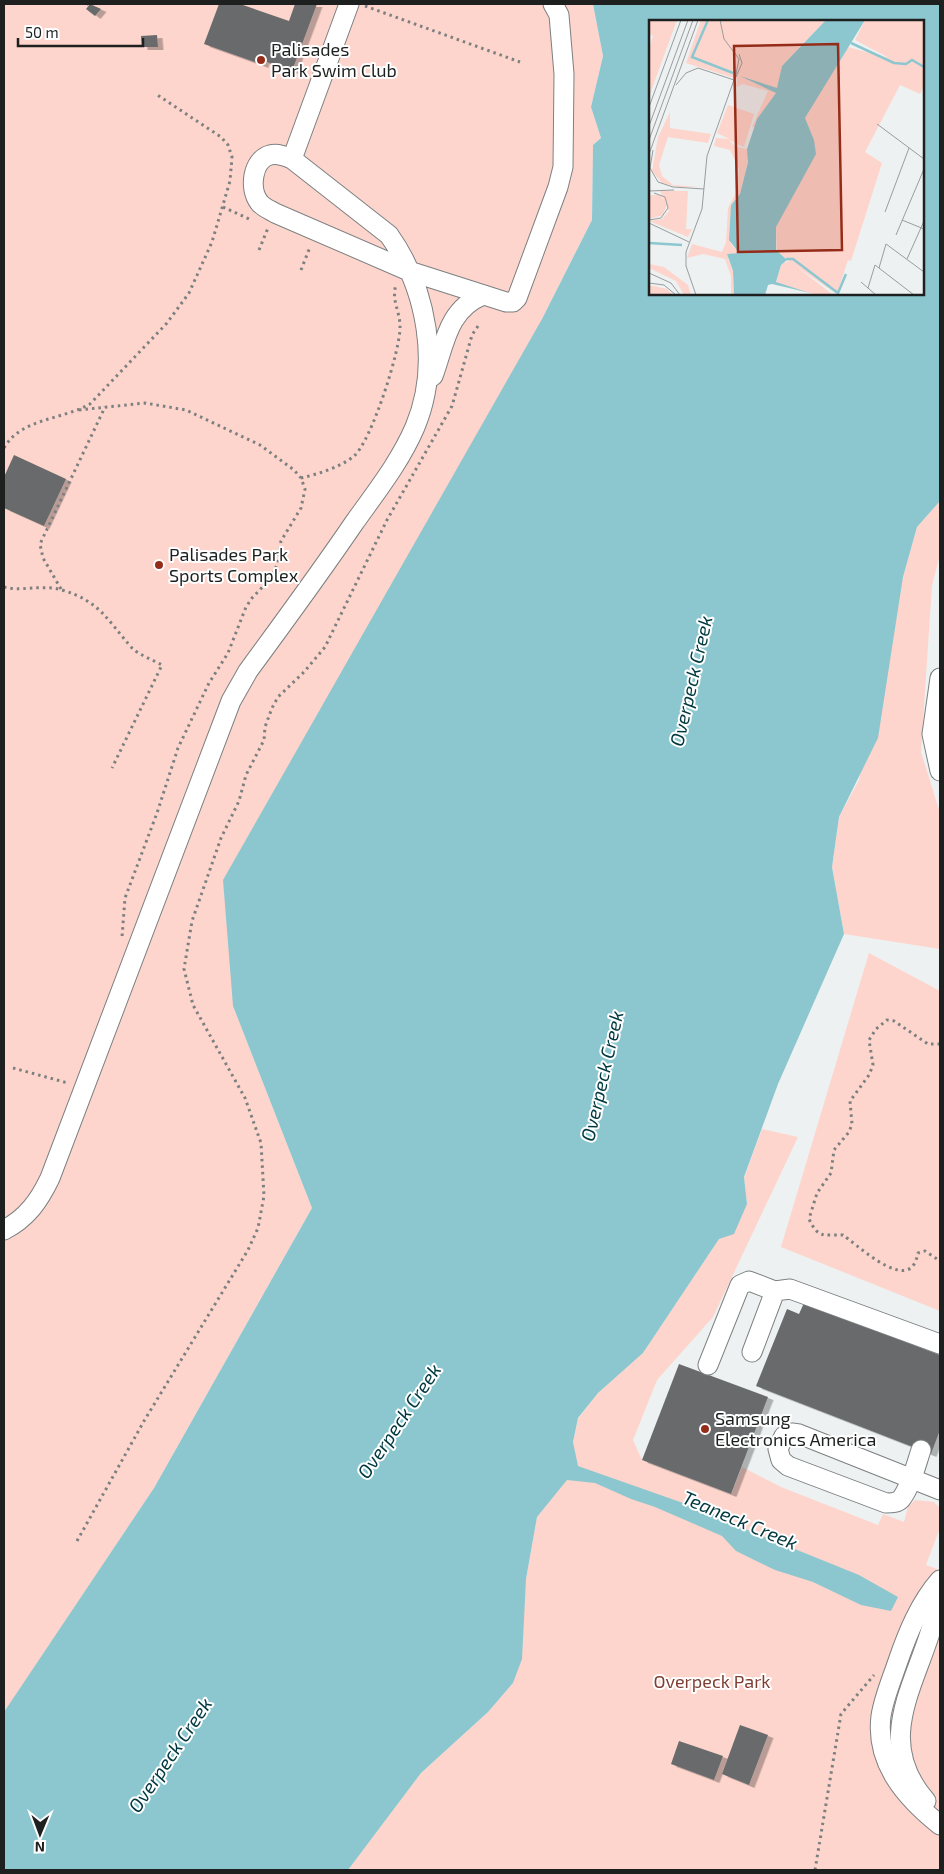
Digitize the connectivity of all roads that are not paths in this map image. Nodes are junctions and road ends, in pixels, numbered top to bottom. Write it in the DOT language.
graph roads {
  1 [pos="349,4"];
  2 [pos="553,4"];
  3 [pos="292,159"];
  4 [pos="409,271"];
  5 [pos="483,295"];
  6 [pos="426,394"];
  7 [pos="940,678"];
  8 [pos="940,771"];
  9 [pos="4,1230"];
  10 [pos="775,1291"];
  11 [pos="940,1344"];
  12 [pos="752,1352"];
  13 [pos="708,1365"];
  14 [pos="921,1450"];
  15 [pos="910,1478"];
  16 [pos="940,1490"];
  17 [pos="940,1581"];
  18 [pos="940,1813"];
  19 [pos="940,1825"];
  1 -- 3 [label="street"];
  2 -- 5 [label="street"];
  3 -- 4 [label="street"];
  3 -- 4 [label="street"];
  4 -- 5 [label="street"];
  4 -- 6 [label="street"];
  5 -- 6 [label="street"];
  6 -- 9 [label="street"];
  7 -- 8 [label="street"];
  10 -- 11 [label="street"];
  10 -- 12 [label="street"];
  10 -- 13 [label="street"];
  14 -- 15 [label="street"];
  15 -- 15 [label="street"];
  15 -- 16 [label="street"];
  17 -- 18 [label="street"];
  17 -- 19 [label="street"];
}
